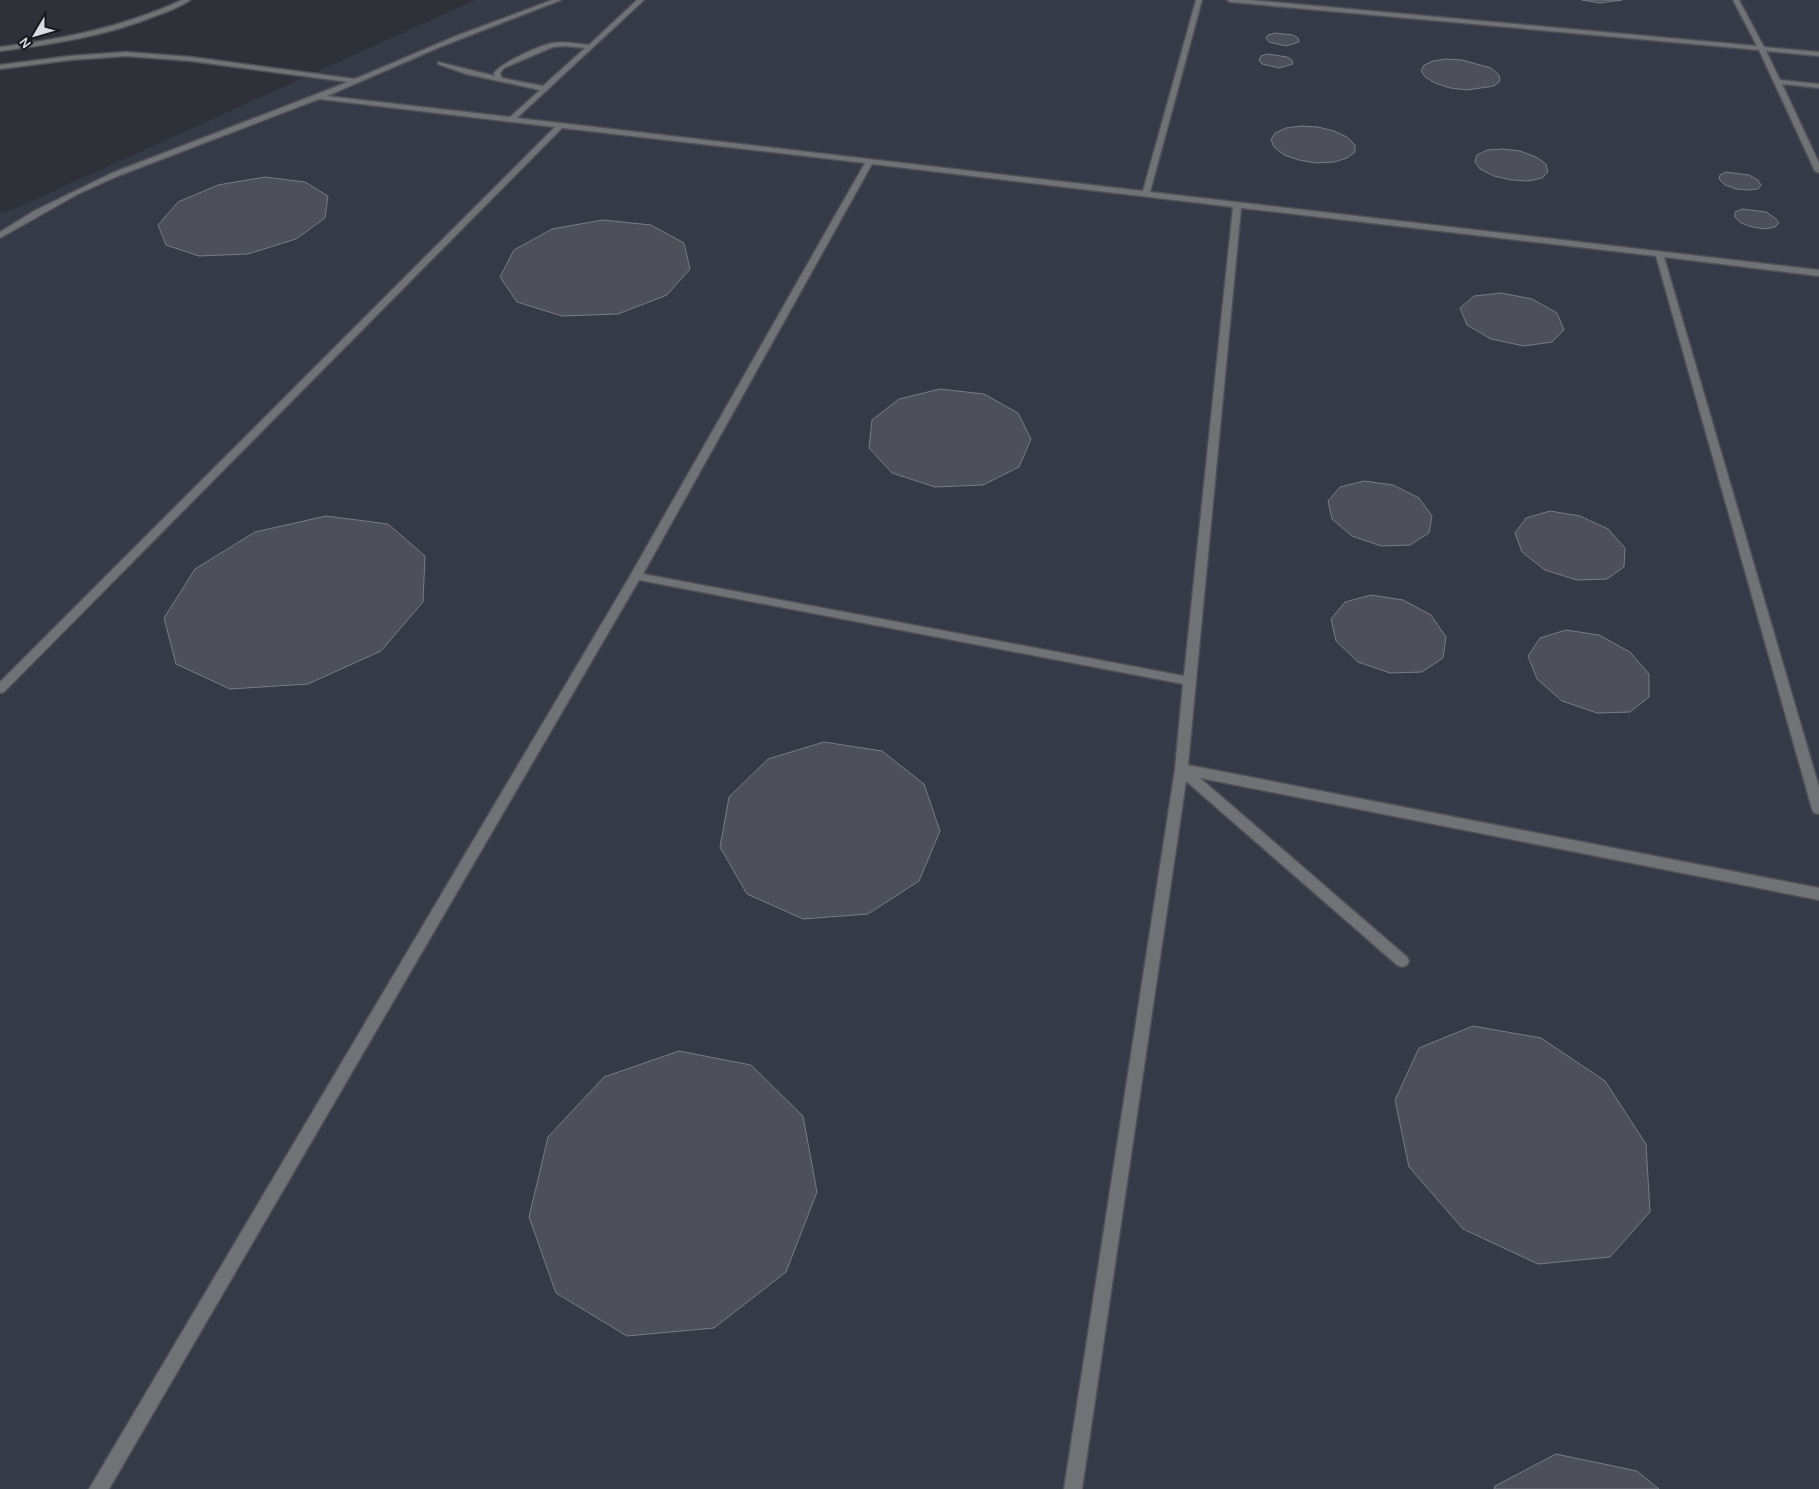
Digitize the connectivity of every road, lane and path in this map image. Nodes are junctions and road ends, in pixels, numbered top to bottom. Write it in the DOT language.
graph roads {
  1 [pos="187,0"];
  2 [pos="558,0"];
  3 [pos="641,0"];
  4 [pos="1199,0"];
  5 [pos="1230,0"];
  6 [pos="1736,0"];
  7 [pos="590,47"];
  8 [pos="1761,48"];
  9 [pos="0,49"];
  10 [pos="1819,54"];
  11 [pos="440,63"];
  12 [pos="0,67"];
  13 [pos="500,80"];
  14 [pos="355,81"];
  15 [pos="1777,82"];
  16 [pos="1819,86"];
  17 [pos="546,89"];
  18 [pos="318,97"];
  19 [pos="512,120"];
  20 [pos="561,125"];
  21 [pos="870,161"];
  22 [pos="1819,171"];
  23 [pos="1146,194"];
  24 [pos="1237,204"];
  25 [pos="0,236"];
  26 [pos="1658,254"];
  27 [pos="1819,273"];
  28 [pos="636,576"];
  29 [pos="1190,681"];
  30 [pos="0,689"];
  31 [pos="1181,770"];
  32 [pos="1819,809"];
  33 [pos="1819,894"];
  34 [pos="1402,961"];
  35 [pos="98,1489"];
  36 [pos="1073,1489"];
  1 -- 9 [label="street"];
  2 -- 14 [label="street"];
  3 -- 7 [label="street"];
  4 -- 23 [label="street"];
  5 -- 8 [label="street"];
  6 -- 8 [label="street"];
  7 -- 13 [label="street"];
  7 -- 17 [label="street"];
  8 -- 10 [label="street"];
  8 -- 15 [label="street"];
  11 -- 13 [label="street"];
  12 -- 14 [label="street"];
  13 -- 17 [label="street"];
  14 -- 18 [label="street"];
  15 -- 16 [label="street"];
  15 -- 22 [label="street"];
  17 -- 19 [label="street"];
  18 -- 19 [label="street"];
  18 -- 25 [label="street"];
  19 -- 20 [label="street"];
  20 -- 21 [label="street"];
  20 -- 30 [label="street"];
  21 -- 23 [label="street"];
  21 -- 28 [label="street"];
  23 -- 24 [label="street"];
  24 -- 26 [label="street"];
  24 -- 29 [label="street"];
  26 -- 27 [label="street"];
  26 -- 32 [label="street"];
  28 -- 29 [label="street"];
  28 -- 35 [label="street"];
  29 -- 31 [label="street"];
  31 -- 33 [label="street"];
  31 -- 34 [label="street"];
  31 -- 36 [label="street"];
}
